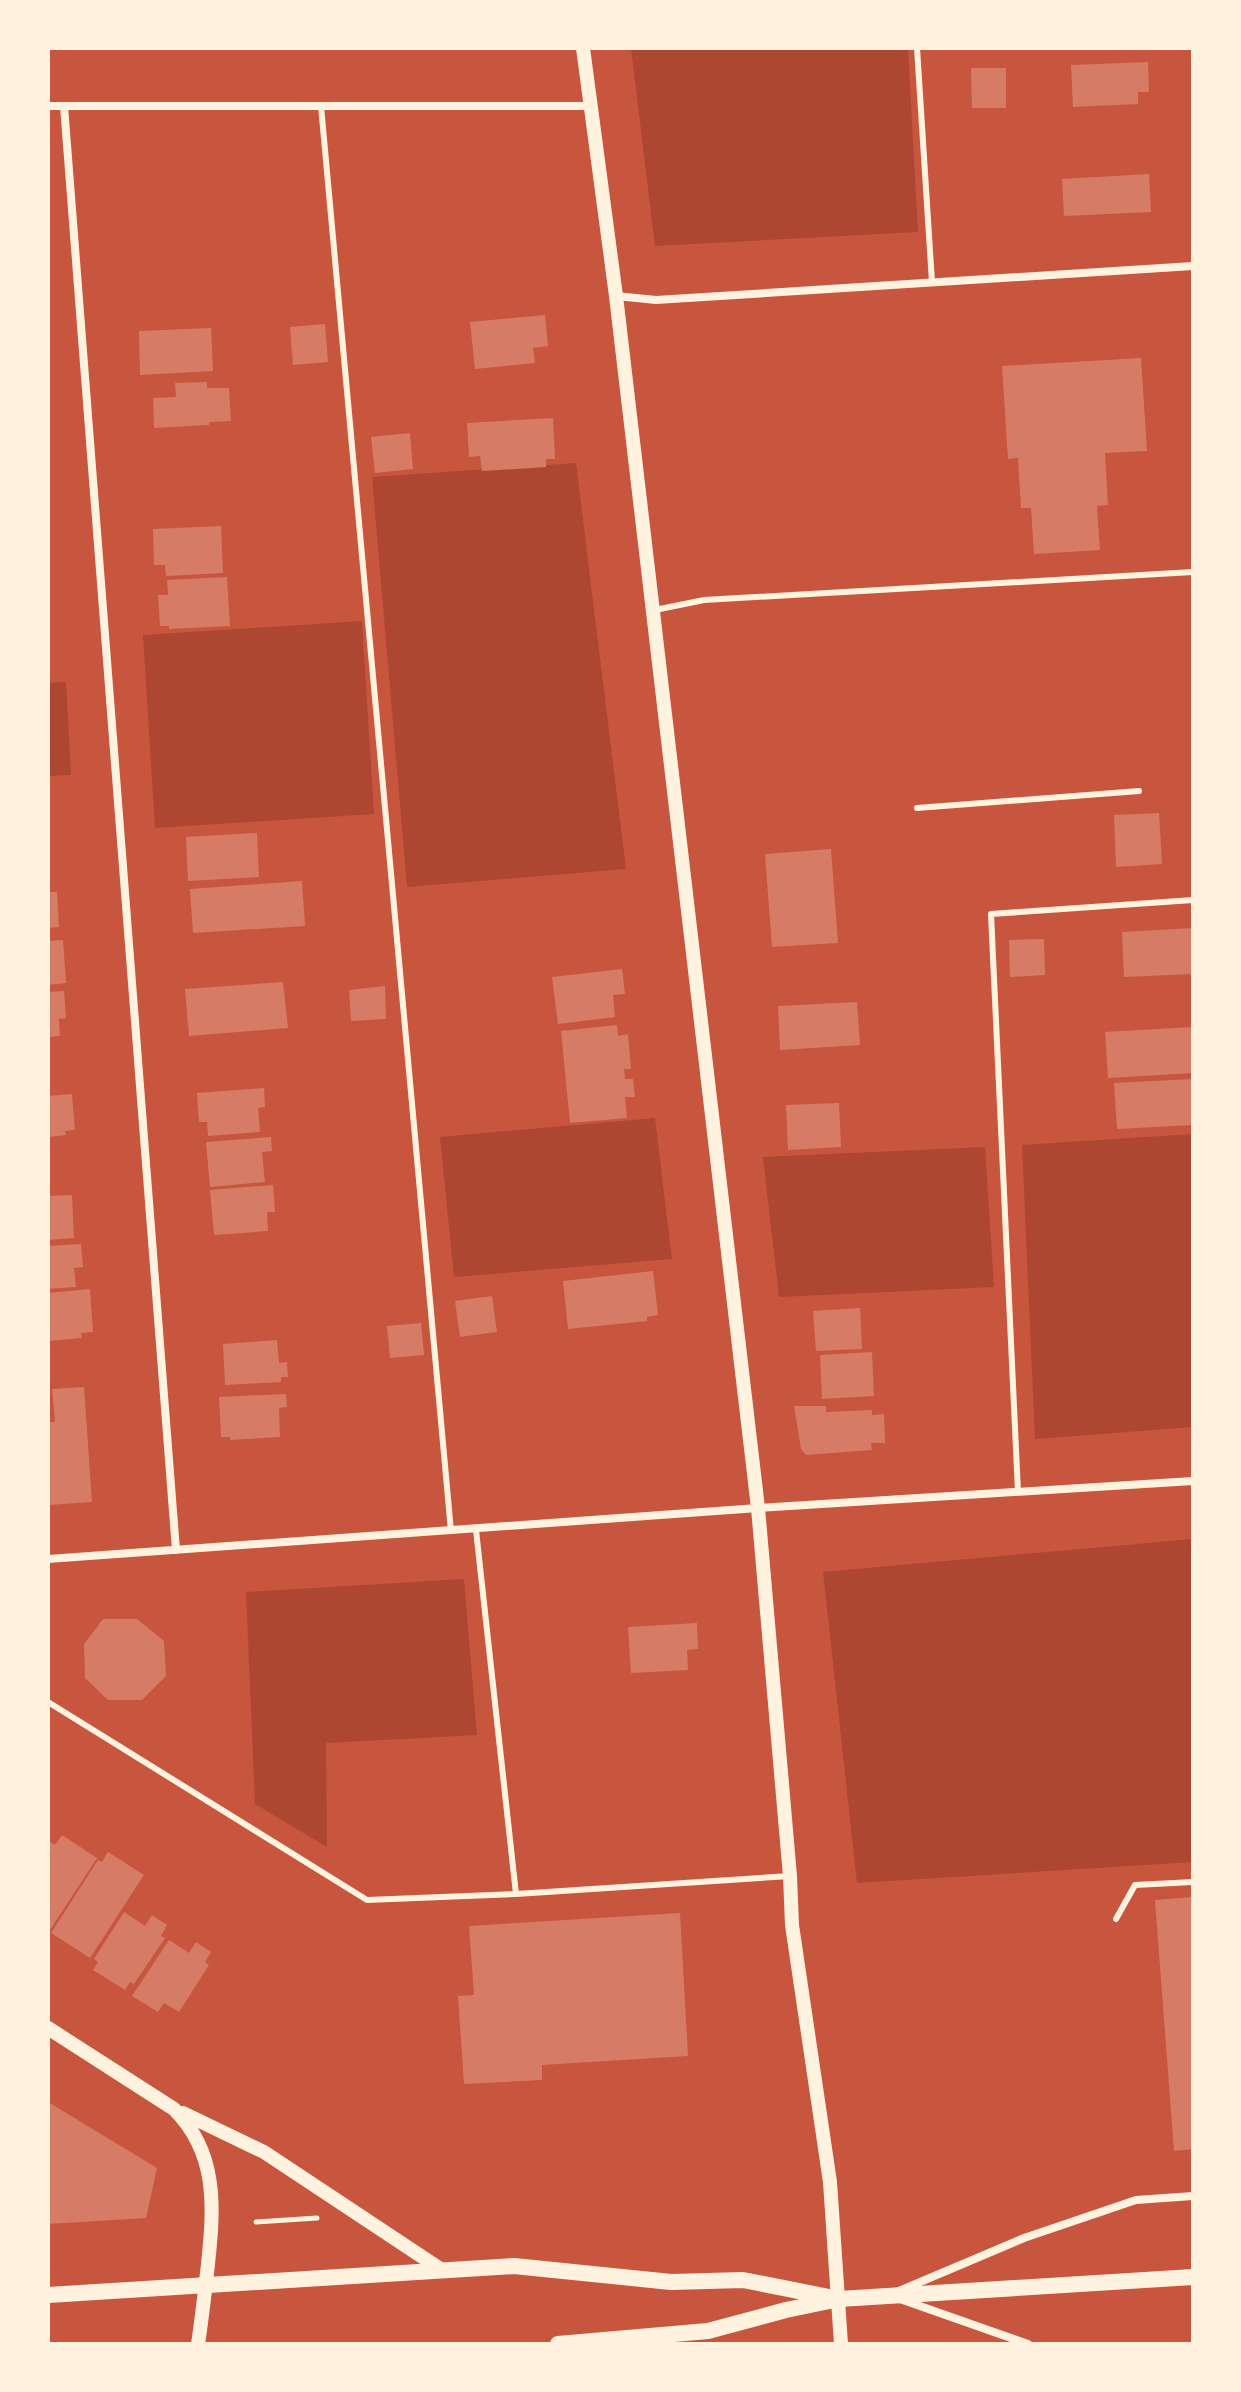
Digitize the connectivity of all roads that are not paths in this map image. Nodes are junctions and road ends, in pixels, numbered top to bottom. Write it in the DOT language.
graph roads {
  1 [pos="583,48"];
  2 [pos="917,48"];
  3 [pos="48,106"];
  4 [pos="64,106"];
  5 [pos="321,106"];
  6 [pos="590,106"];
  7 [pos="1193,266"];
  8 [pos="932,282"];
  9 [pos="616,296"];
  10 [pos="1193,572"];
  11 [pos="653,610"];
  12 [pos="1139,791"];
  13 [pos="917,808"];
  14 [pos="1193,900"];
  15 [pos="1193,1481"];
  16 [pos="1018,1492"];
  17 [pos="758,1508"];
  18 [pos="476,1530"];
  19 [pos="451,1531"];
  20 [pos="176,1550"];
  21 [pos="48,1559"];
  22 [pos="48,1702"];
  23 [pos="790,1876"];
  24 [pos="1193,1882"];
  25 [pos="516,1894"];
  26 [pos="1116,1919"];
  27 [pos="48,2028"];
  28 [pos="174,2109"];
  29 [pos="1193,2196"];
  30 [pos="442,2270"];
  31 [pos="1193,2277"];
  32 [pos="205,2285"];
  33 [pos="48,2295"];
  34 [pos="888,2295"];
  35 [pos="839,2299"];
  36 [pos="198,2343"];
  37 [pos="558,2344"];
  38 [pos="841,2344"];
  39 [pos="1028,2344"];
  1 -- 6 [label="street"];
  2 -- 8 [label="lane"];
  3 -- 4 [label="street"];
  4 -- 5 [label="street"];
  4 -- 20 [label="street"];
  5 -- 6 [label="street"];
  5 -- 19 [label="lane"];
  6 -- 9 [label="street"];
  7 -- 8 [label="street"];
  8 -- 9 [label="street"];
  9 -- 11 [label="street"];
  10 -- 11 [label="lane"];
  11 -- 17 [label="street"];
  12 -- 13 [label="lane"];
  14 -- 16 [label="lane"];
  15 -- 16 [label="street"];
  16 -- 17 [label="street"];
  17 -- 18 [label="street"];
  17 -- 23 [label="street"];
  18 -- 19 [label="street"];
  18 -- 25 [label="lane"];
  19 -- 20 [label="street"];
  20 -- 21 [label="street"];
  22 -- 25 [label="lane"];
  23 -- 25 [label="lane"];
  23 -- 35 [label="street"];
  24 -- 26 [label="lane"];
  27 -- 28 [label="street"];
  28 -- 30 [label="street"];
  28 -- 32 [label="street"];
  29 -- 34 [label="street"];
  30 -- 32 [label="main road"];
  30 -- 35 [label="main road"];
  31 -- 34 [label="main road"];
  32 -- 33 [label="main road"];
  32 -- 36 [label="street"];
  34 -- 35 [label="main road"];
  34 -- 39 [label="street"];
  35 -- 37 [label="main road"];
  35 -- 38 [label="street"];
}
